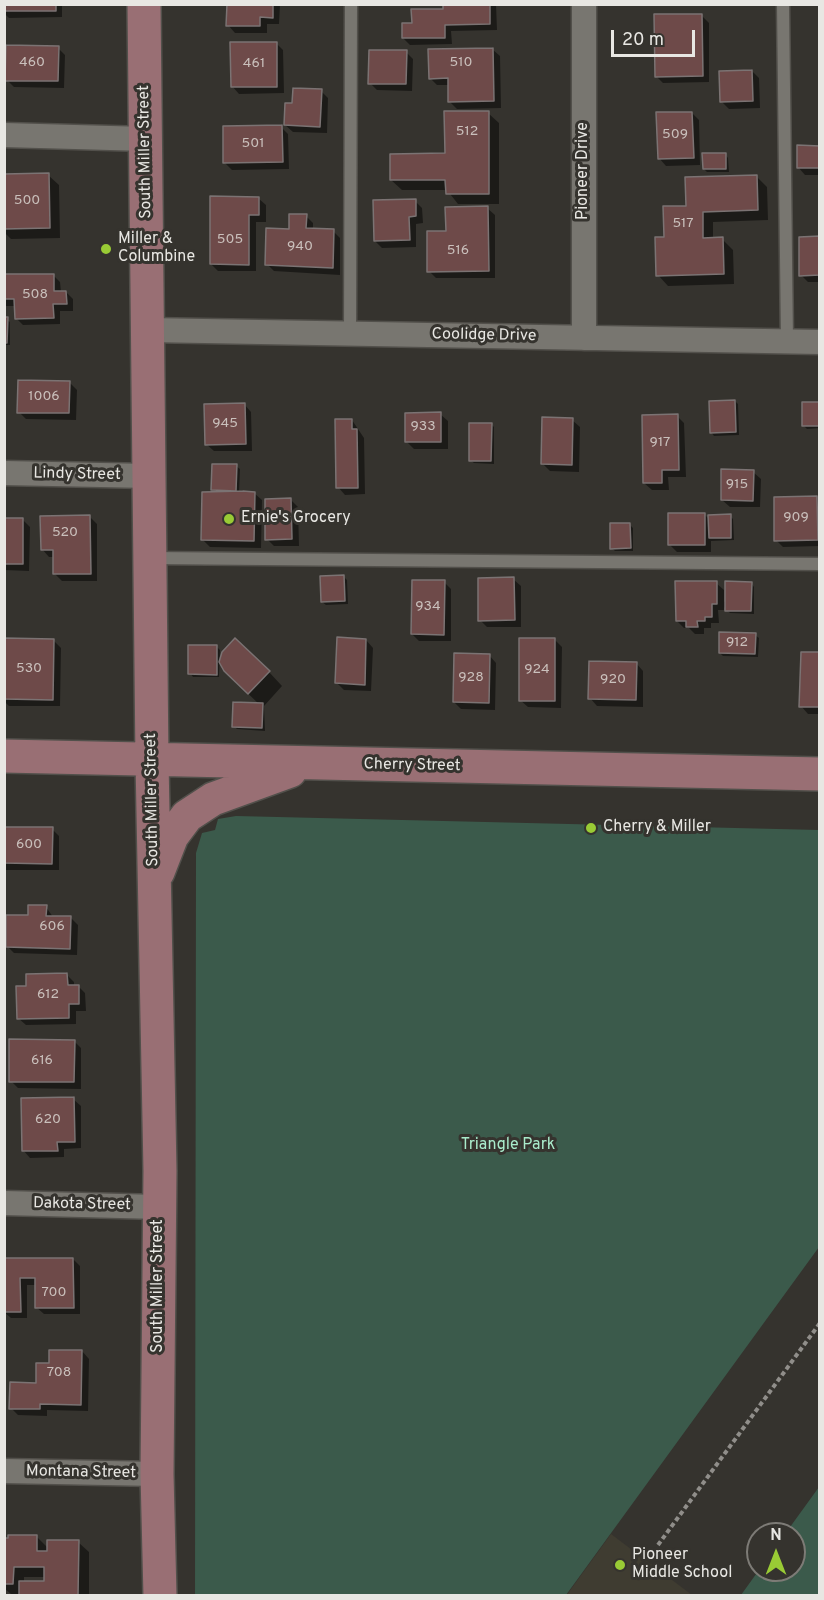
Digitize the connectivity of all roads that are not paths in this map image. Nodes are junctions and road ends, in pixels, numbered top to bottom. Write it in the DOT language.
graph roads {
  1 [pos="144,4"];
  2 [pos="351,4"];
  3 [pos="584,4"];
  4 [pos="783,4"];
  5 [pos="4,135"];
  6 [pos="146,139"];
  7 [pos="148,330"];
  8 [pos="350,333"];
  9 [pos="584,338"];
  10 [pos="786,341"];
  11 [pos="819,342"];
  12 [pos="4,473"];
  13 [pos="149,476"];
  14 [pos="150,558"];
  15 [pos="819,564"];
  16 [pos="4,756"];
  17 [pos="152,760"];
  18 [pos="312,764"];
  19 [pos="819,774"];
  20 [pos="154,881"];
  21 [pos="4,1203"];
  22 [pos="159,1207"];
  23 [pos="4,1472"];
  24 [pos="158,1474"];
  25 [pos="160,1596"];
  1 -- 6 [label="main road, South Miller Street"];
  2 -- 8 [label="lane"];
  3 -- 9 [label="street, Pioneer Drive"];
  4 -- 10 [label="lane"];
  5 -- 6 [label="street"];
  6 -- 7 [label="main road, South Miller Street"];
  7 -- 8 [label="street, Coolidge Drive"];
  7 -- 13 [label="main road, South Miller Street"];
  8 -- 9 [label="street, Coolidge Drive"];
  9 -- 10 [label="street, Coolidge Drive"];
  10 -- 11 [label="street, Coolidge Drive"];
  12 -- 13 [label="street, Lindy Street"];
  13 -- 14 [label="main road, South Miller Street"];
  14 -- 15 [label="lane"];
  14 -- 17 [label="main road, South Miller Street"];
  16 -- 17 [label="main road, Cherry Street"];
  17 -- 18 [label="main road, Cherry Street"];
  17 -- 20 [label="main road, South Miller Street"];
  18 -- 19 [label="main road, Cherry Street"];
  18 -- 20 [label="main road"];
  20 -- 22 [label="main road, South Miller Street"];
  21 -- 22 [label="street, Dakota Street"];
  22 -- 24 [label="main road, South Miller Street"];
  23 -- 24 [label="street, Montana Street"];
  24 -- 25 [label="main road, South Miller Street"];
}
